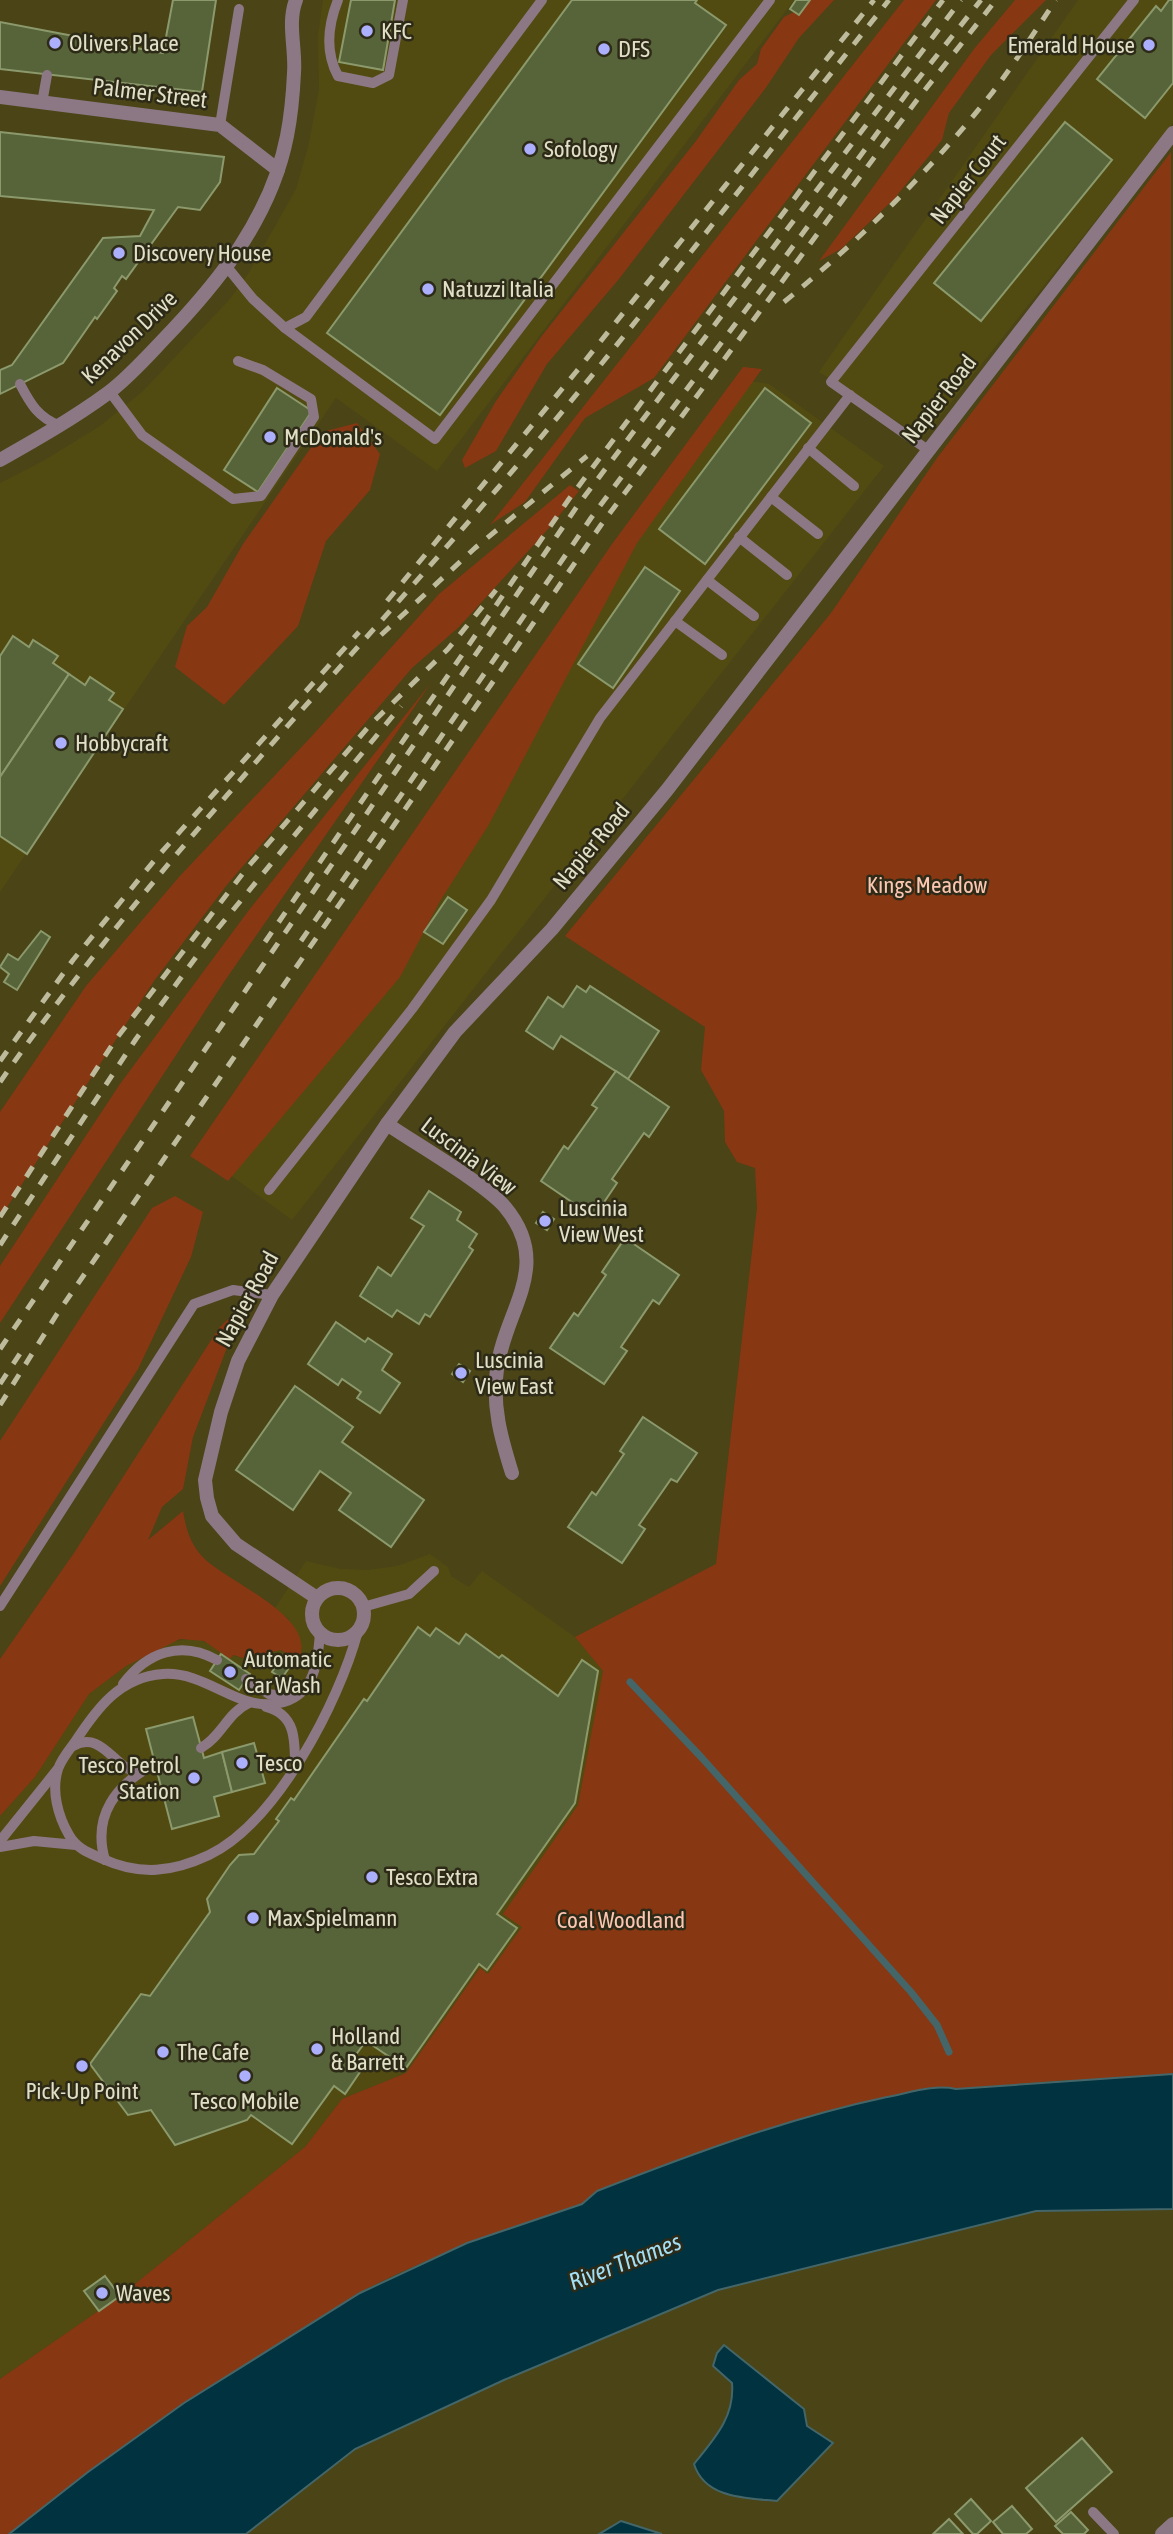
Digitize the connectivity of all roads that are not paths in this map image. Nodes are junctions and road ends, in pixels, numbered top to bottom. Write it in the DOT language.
graph roads {
  1 [pos="338,0"];
  2 [pos="403,0"];
  3 [pos="542,0"];
  4 [pos="770,0"];
  5 [pos="1134,0"];
  6 [pos="291,4"];
  7 [pos="239,9"];
  8 [pos="47,75"];
  9 [pos="0,97"];
  10 [pos="42,103"];
  11 [pos="220,125"];
  12 [pos="1173,133"];
  13 [pos="278,170"];
  14 [pos="228,267"];
  15 [pos="285,328"];
  16 [pos="238,362"];
  17 [pos="20,384"];
  18 [pos="110,392"];
  19 [pos="850,395"];
  20 [pos="60,426"];
  21 [pos="808,448"];
  22 [pos="928,450"];
  23 [pos="0,460"];
  24 [pos="854,486"];
  25 [pos="771,496"];
  26 [pos="818,534"];
  27 [pos="739,537"];
  28 [pos="787,575"];
  29 [pos="707,580"];
  30 [pos="754,616"];
  31 [pos="675,621"];
  32 [pos="722,655"];
  33 [pos="387,1125"];
  34 [pos="269,1190"];
  35 [pos="272,1295"];
  36 [pos="512,1474"];
  37 [pos="434,1572"];
  38 [pos="317,1598"];
  39 [pos="0,1606"];
  40 [pos="363,1607"];
  41 [pos="358,1631"];
  42 [pos="320,1633"];
  43 [pos="217,1660"];
  44 [pos="246,1679"];
  45 [pos="121,1687"];
  46 [pos="293,1699"];
  47 [pos="249,1703"];
  48 [pos="262,1706"];
  49 [pos="201,1748"];
  50 [pos="70,1749"];
  51 [pos="155,1765"];
  52 [pos="295,1765"];
  53 [pos="58,1768"];
  54 [pos="138,1773"];
  55 [pos="0,1841"];
  56 [pos="76,1845"];
  57 [pos="0,1847"];
  58 [pos="105,1860"];
  59 [pos="1093,2511"];
  60 [pos="1173,2524"];
  61 [pos="1114,2534"];
  62 [pos="1162,2534"];
  1 -- 2 [label="lane"];
  3 -- 15 [label="lane"];
  4 -- 15 [label="lane"];
  5 -- 19 [label="lane, Napier Court"];
  6 -- 13 [label="street, Kenavon Drive"];
  7 -- 11 [label="lane"];
  8 -- 10 [label="lane"];
  9 -- 10 [label="street, Palmer Street"];
  10 -- 11 [label="street, Palmer Street"];
  11 -- 13 [label="street, Palmer Street"];
  12 -- 22 [label="street, Napier Road"];
  13 -- 14 [label="street, Kenavon Drive"];
  14 -- 15 [label="lane"];
  14 -- 18 [label="street, Kenavon Drive"];
  16 -- 18 [label="lane"];
  17 -- 20 [label="lane"];
  18 -- 20 [label="street, Kenavon Drive"];
  19 -- 21 [label="lane"];
  19 -- 22 [label="lane"];
  20 -- 23 [label="street, Kenavon Drive"];
  21 -- 24 [label="lane"];
  21 -- 25 [label="lane"];
  22 -- 33 [label="street, Napier Road"];
  25 -- 26 [label="lane"];
  25 -- 27 [label="lane"];
  27 -- 28 [label="lane"];
  27 -- 29 [label="lane"];
  29 -- 30 [label="lane"];
  29 -- 31 [label="lane"];
  31 -- 32 [label="lane"];
  31 -- 34 [label="lane"];
  33 -- 35 [label="street, Napier Road"];
  33 -- 36 [label="street, Luscinia View"];
  35 -- 38 [label="street, Napier Road"];
  35 -- 39 [label="lane"];
  37 -- 40 [label="lane"];
  38 -- 40 [label="street"];
  38 -- 42 [label="street"];
  40 -- 41 [label="street"];
  41 -- 42 [label="street"];
  41 -- 52 [label="lane"];
  42 -- 46 [label="lane"];
  43 -- 45 [label="lane"];
  44 -- 46 [label="lane"];
  45 -- 47 [label="lane"];
  45 -- 50 [label="lane"];
  46 -- 48 [label="lane"];
  47 -- 48 [label="lane"];
  47 -- 49 [label="lane"];
  48 -- 52 [label="lane"];
  50 -- 53 [label="lane"];
  50 -- 54 [label="lane"];
  51 -- 54 [label="lane"];
  52 -- 58 [label="lane"];
  53 -- 55 [label="lane"];
  53 -- 56 [label="lane"];
  54 -- 58 [label="lane"];
  56 -- 57 [label="lane"];
  56 -- 58 [label="lane"];
  59 -- 61 [label="lane"];
  60 -- 62 [label="street"];
}
